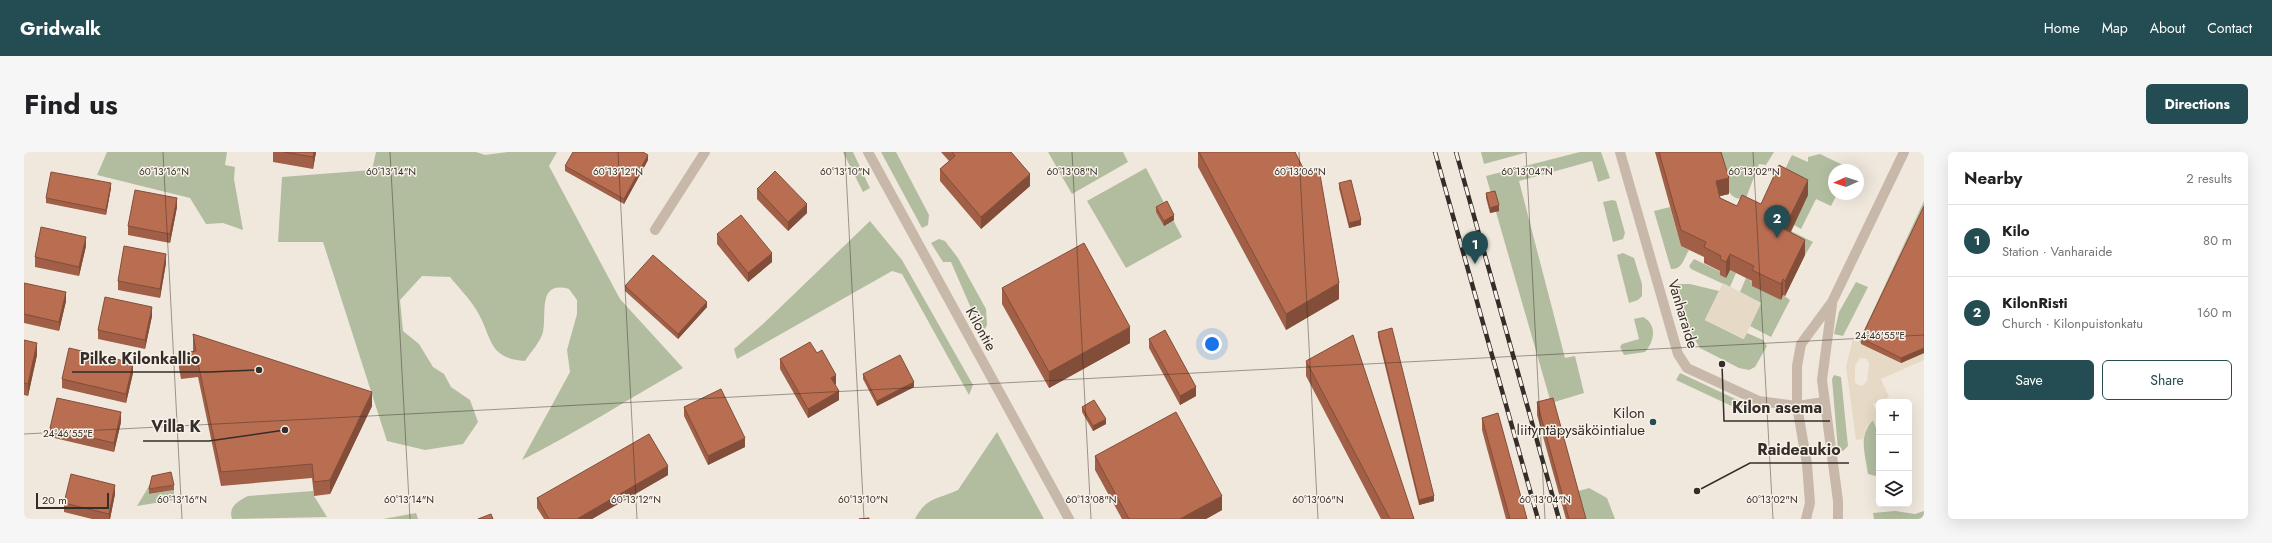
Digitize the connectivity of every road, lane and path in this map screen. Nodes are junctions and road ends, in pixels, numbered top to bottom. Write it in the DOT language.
graph roads {
  1 [pos="705,152"];
  2 [pos="868,152"];
  3 [pos="1620,152"];
  4 [pos="1904,152"];
  5 [pos="655,230"];
  6 [pos="1832,302"];
  7 [pos="1824,402"];
  8 [pos="1797,406"];
  9 [pos="1069,519"];
  10 [pos="1806,519"];
  11 [pos="1838,519"];
  1 -- 5 [label="street"];
  2 -- 9 [label="street, Kilontie"];
  3 -- 8 [label="street, Vanharaide"];
  4 -- 6 [label="street"];
  6 -- 7 [label="street"];
  6 -- 8 [label="street"];
  7 -- 8 [label="street, Vanharaide"];
  7 -- 11 [label="street"];
  8 -- 10 [label="street"];
}
